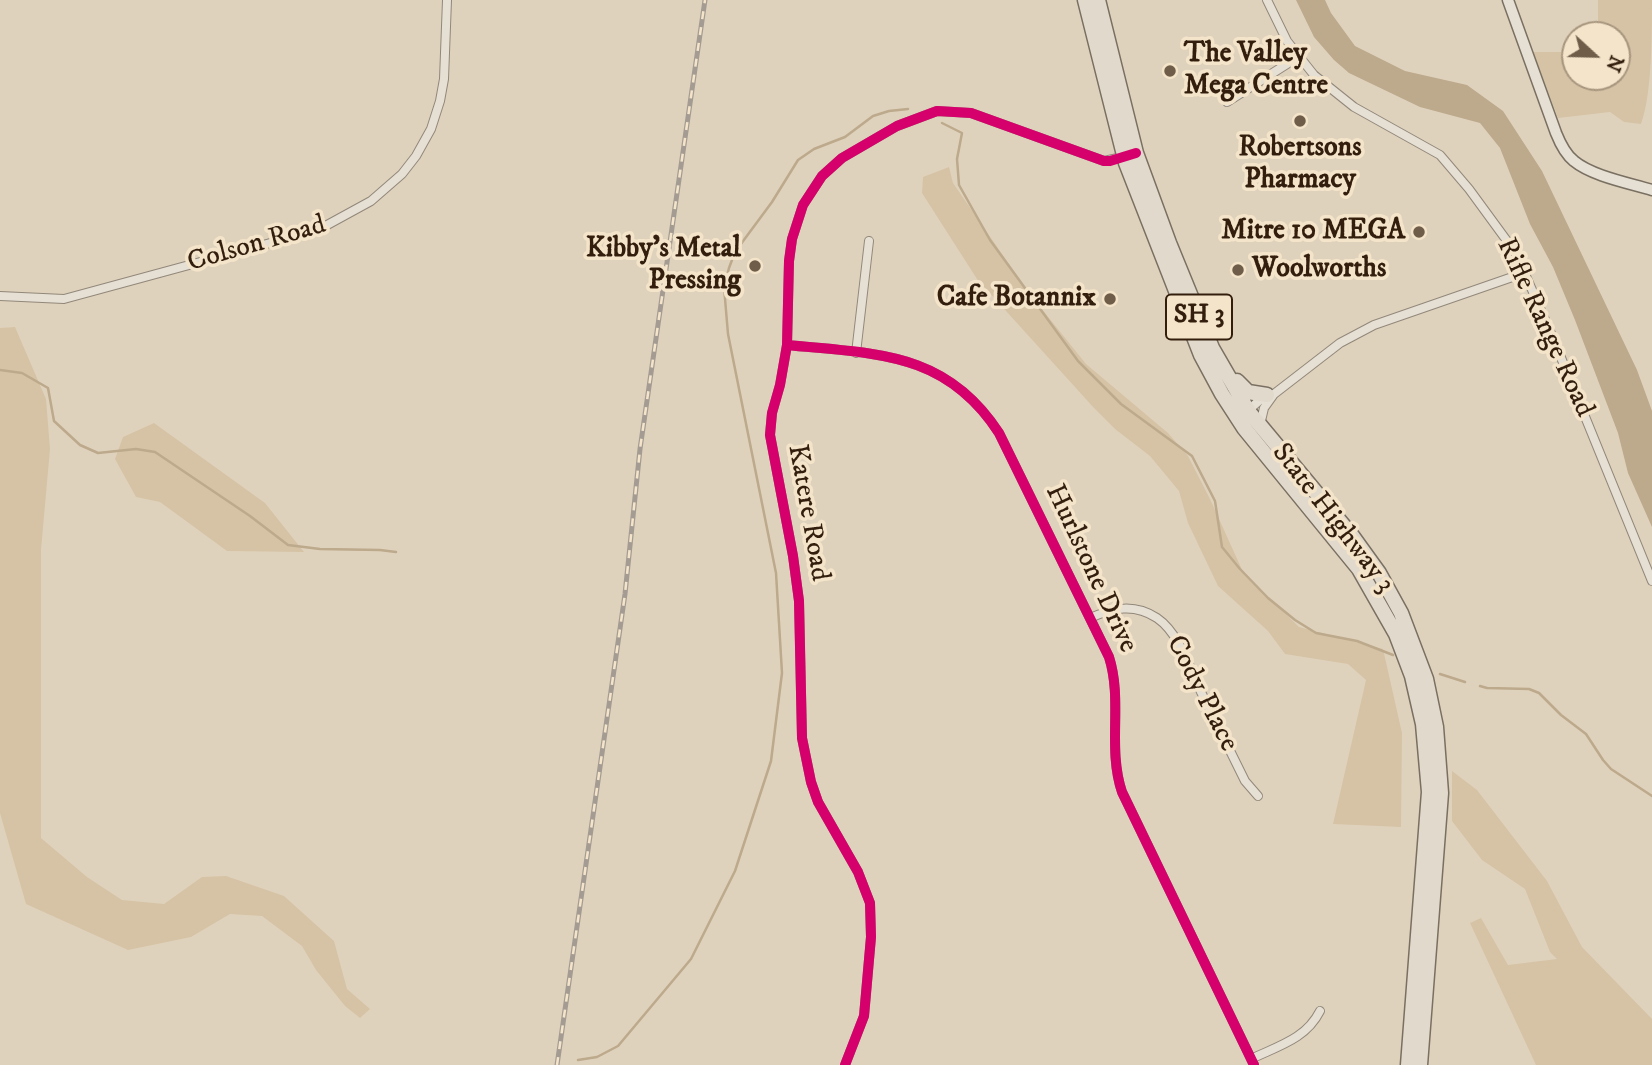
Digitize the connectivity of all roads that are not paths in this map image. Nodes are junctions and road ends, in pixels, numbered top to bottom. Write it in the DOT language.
graph roads {
  1 [pos="447,0"];
  2 [pos="1085,0"];
  3 [pos="1098,0"];
  4 [pos="1267,0"];
  5 [pos="1508,0"];
  6 [pos="1298,57"];
  7 [pos="1227,102"];
  8 [pos="1130,155"];
  9 [pos="1652,190"];
  10 [pos="869,241"];
  11 [pos="1524,273"];
  12 [pos="0,296"];
  13 [pos="1207,336"];
  14 [pos="787,345"];
  15 [pos="856,353"];
  16 [pos="1270,395"];
  17 [pos="1249,412"];
  18 [pos="1259,426"];
  19 [pos="1244,428"];
  20 [pos="1652,580"];
  21 [pos="1090,618"];
  22 [pos="1258,796"];
  23 [pos="1320,1012"];
  24 [pos="1253,1062"];
  25 [pos="845,1065"];
  26 [pos="1408,1065"];
  27 [pos="1420,1065"];
  1 -- 12 [label="street, Colson Road"];
  2 -- 8 [label="highway, State Highway 3 / SH 3"];
  3 -- 8 [label="highway, State Highway 3 / SH 3"];
  4 -- 6 [label="street, Rifle Range Road"];
  5 -- 9 [label="street"];
  6 -- 7 [label="street"];
  6 -- 11 [label="street, Rifle Range Road"];
  8 -- 13 [label="highway, State Highway 3 / SH 3"];
  8 -- 14 [label="street, Katere Road"];
  8 -- 19 [label="highway, State Highway 3 / SH 3"];
  10 -- 15 [label="street"];
  11 -- 16 [label="street"];
  11 -- 20 [label="street, Rifle Range Road"];
  13 -- 16 [label="highway"];
  13 -- 17 [label="highway, State Highway 3 / SH 3"];
  14 -- 15 [label="street, Hurlstone Drive"];
  14 -- 25 [label="street, Katere Road"];
  15 -- 21 [label="street, Hurlstone Drive"];
  16 -- 17 [label="street"];
  16 -- 18 [label="street"];
  17 -- 18 [label="highway, State Highway 3 / SH 3"];
  17 -- 19 [label="street"];
  18 -- 27 [label="highway, State Highway 3 / SH 3"];
  19 -- 26 [label="highway, State Highway 3 / SH 3"];
  21 -- 22 [label="street, Cody Place"];
  21 -- 24 [label="street, Hurlstone Drive"];
  23 -- 24 [label="street"];
}
